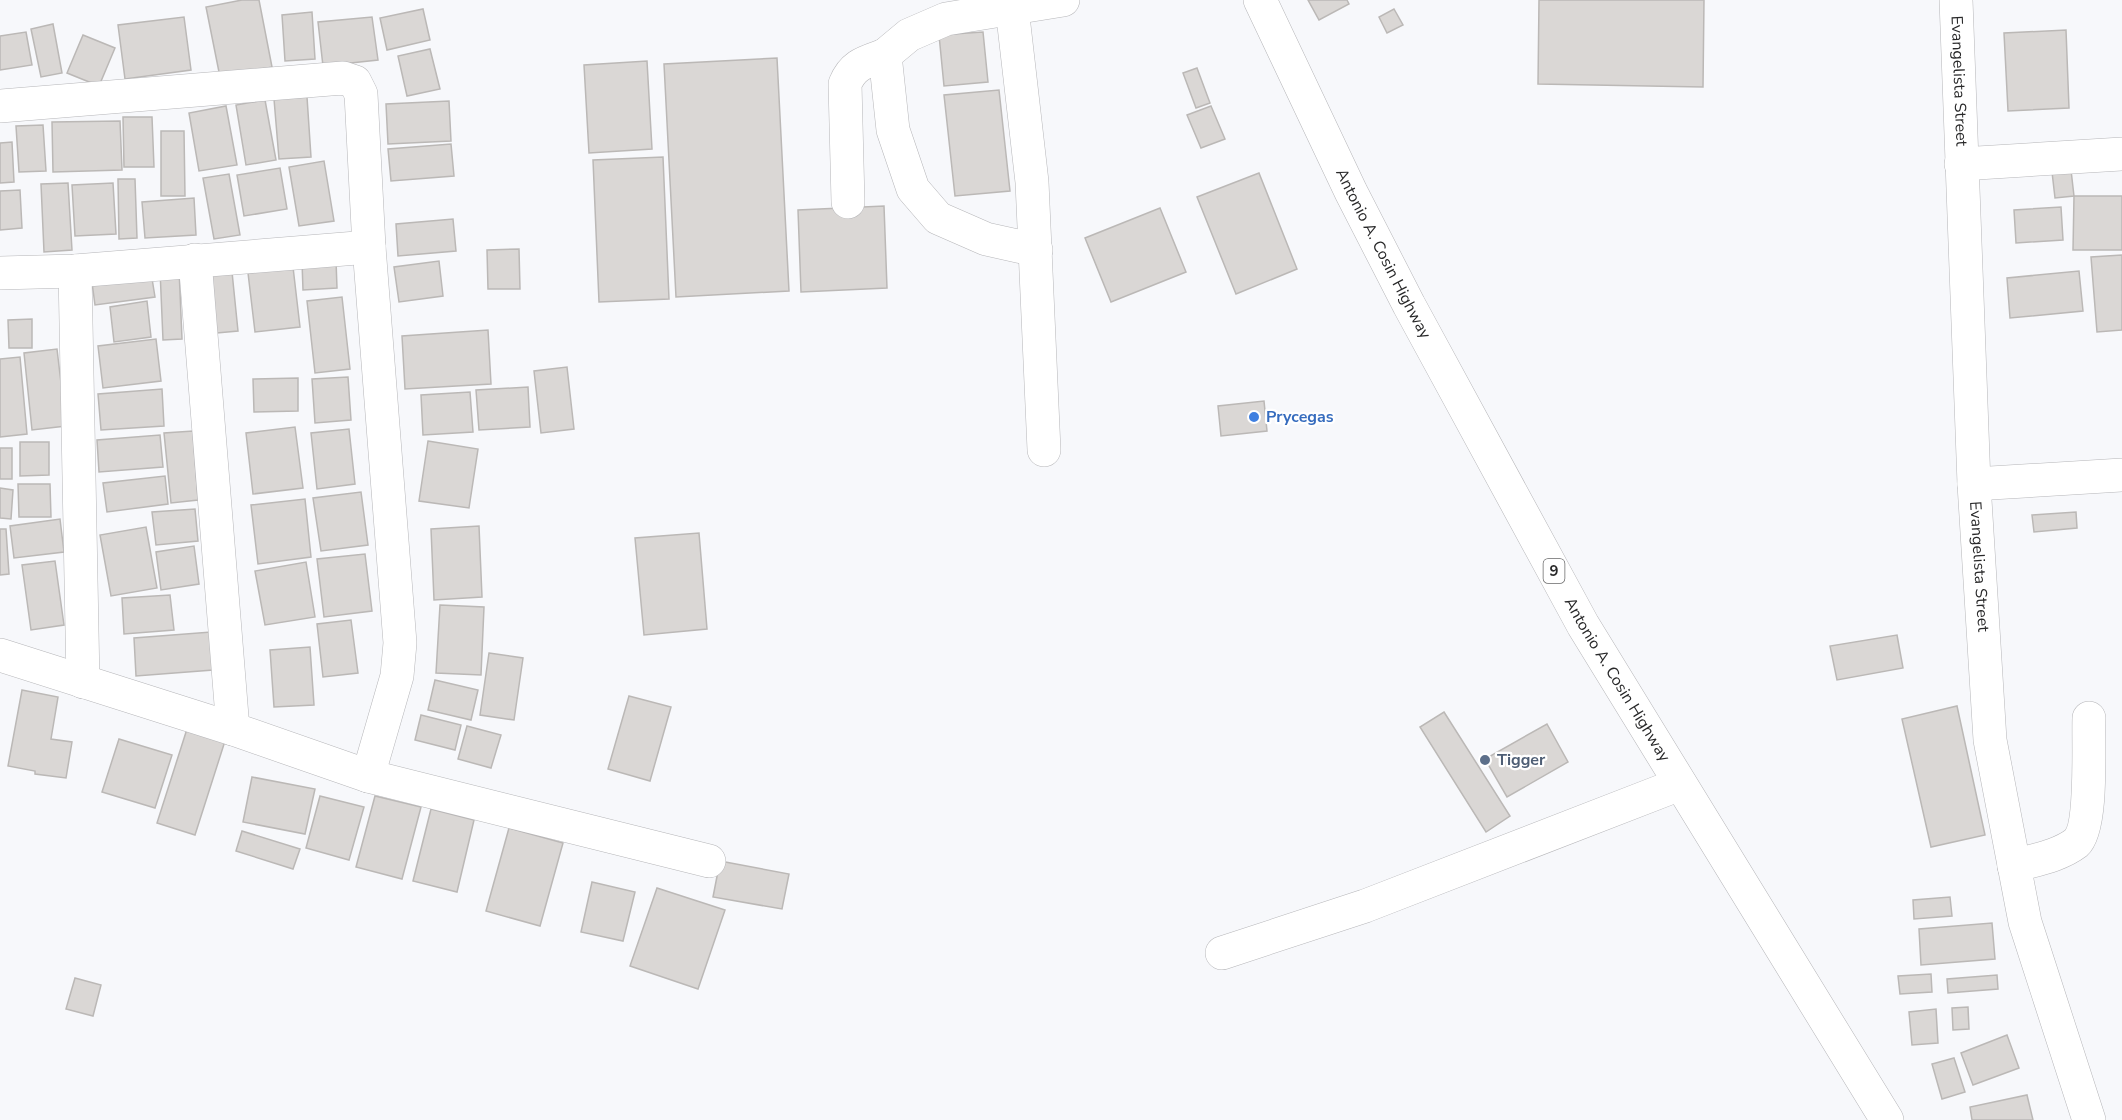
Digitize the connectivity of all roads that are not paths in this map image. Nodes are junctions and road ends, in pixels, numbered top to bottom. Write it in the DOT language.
graph roads {
  1 [pos="1063,0"];
  2 [pos="1260,0"];
  3 [pos="1956,0"];
  4 [pos="1012,8"];
  5 [pos="885,55"];
  6 [pos="0,106"];
  7 [pos="2122,154"];
  8 [pos="1961,164"];
  9 [pos="848,202"];
  10 [pos="369,247"];
  11 [pos="1036,250"];
  12 [pos="195,260"];
  13 [pos="75,271"];
  14 [pos="0,273"];
  15 [pos="1044,450"];
  16 [pos="2122,475"];
  17 [pos="1974,484"];
  18 [pos="0,655"];
  19 [pos="83,682"];
  20 [pos="2089,718"];
  21 [pos="233,729"];
  22 [pos="368,776"];
  23 [pos="1680,784"];
  24 [pos="709,861"];
  25 [pos="2014,866"];
  26 [pos="1222,953"];
  27 [pos="1887,1120"];
  28 [pos="2089,1120"];
  1 -- 4 [label="main road"];
  2 -- 23 [label="main road, Antonio A. Cosin Highway / 9"];
  3 -- 8 [label="main road, Evangelista Street"];
  4 -- 5 [label="main road"];
  4 -- 11 [label="main road"];
  5 -- 9 [label="main road"];
  5 -- 11 [label="main road"];
  6 -- 10 [label="main road"];
  7 -- 8 [label="main road"];
  8 -- 17 [label="main road, Evangelista Street"];
  10 -- 12 [label="main road"];
  10 -- 22 [label="main road"];
  11 -- 15 [label="main road"];
  12 -- 13 [label="main road"];
  12 -- 21 [label="main road"];
  13 -- 14 [label="main road"];
  13 -- 19 [label="main road"];
  16 -- 17 [label="main road"];
  17 -- 25 [label="main road, Evangelista Street"];
  18 -- 19 [label="main road"];
  19 -- 21 [label="main road"];
  20 -- 25 [label="main road"];
  21 -- 22 [label="main road"];
  22 -- 24 [label="main road"];
  23 -- 26 [label="main road"];
  23 -- 27 [label="main road, Antonio A. Cosin Highway / 9"];
  25 -- 28 [label="main road, Evangelista Street"];
}
